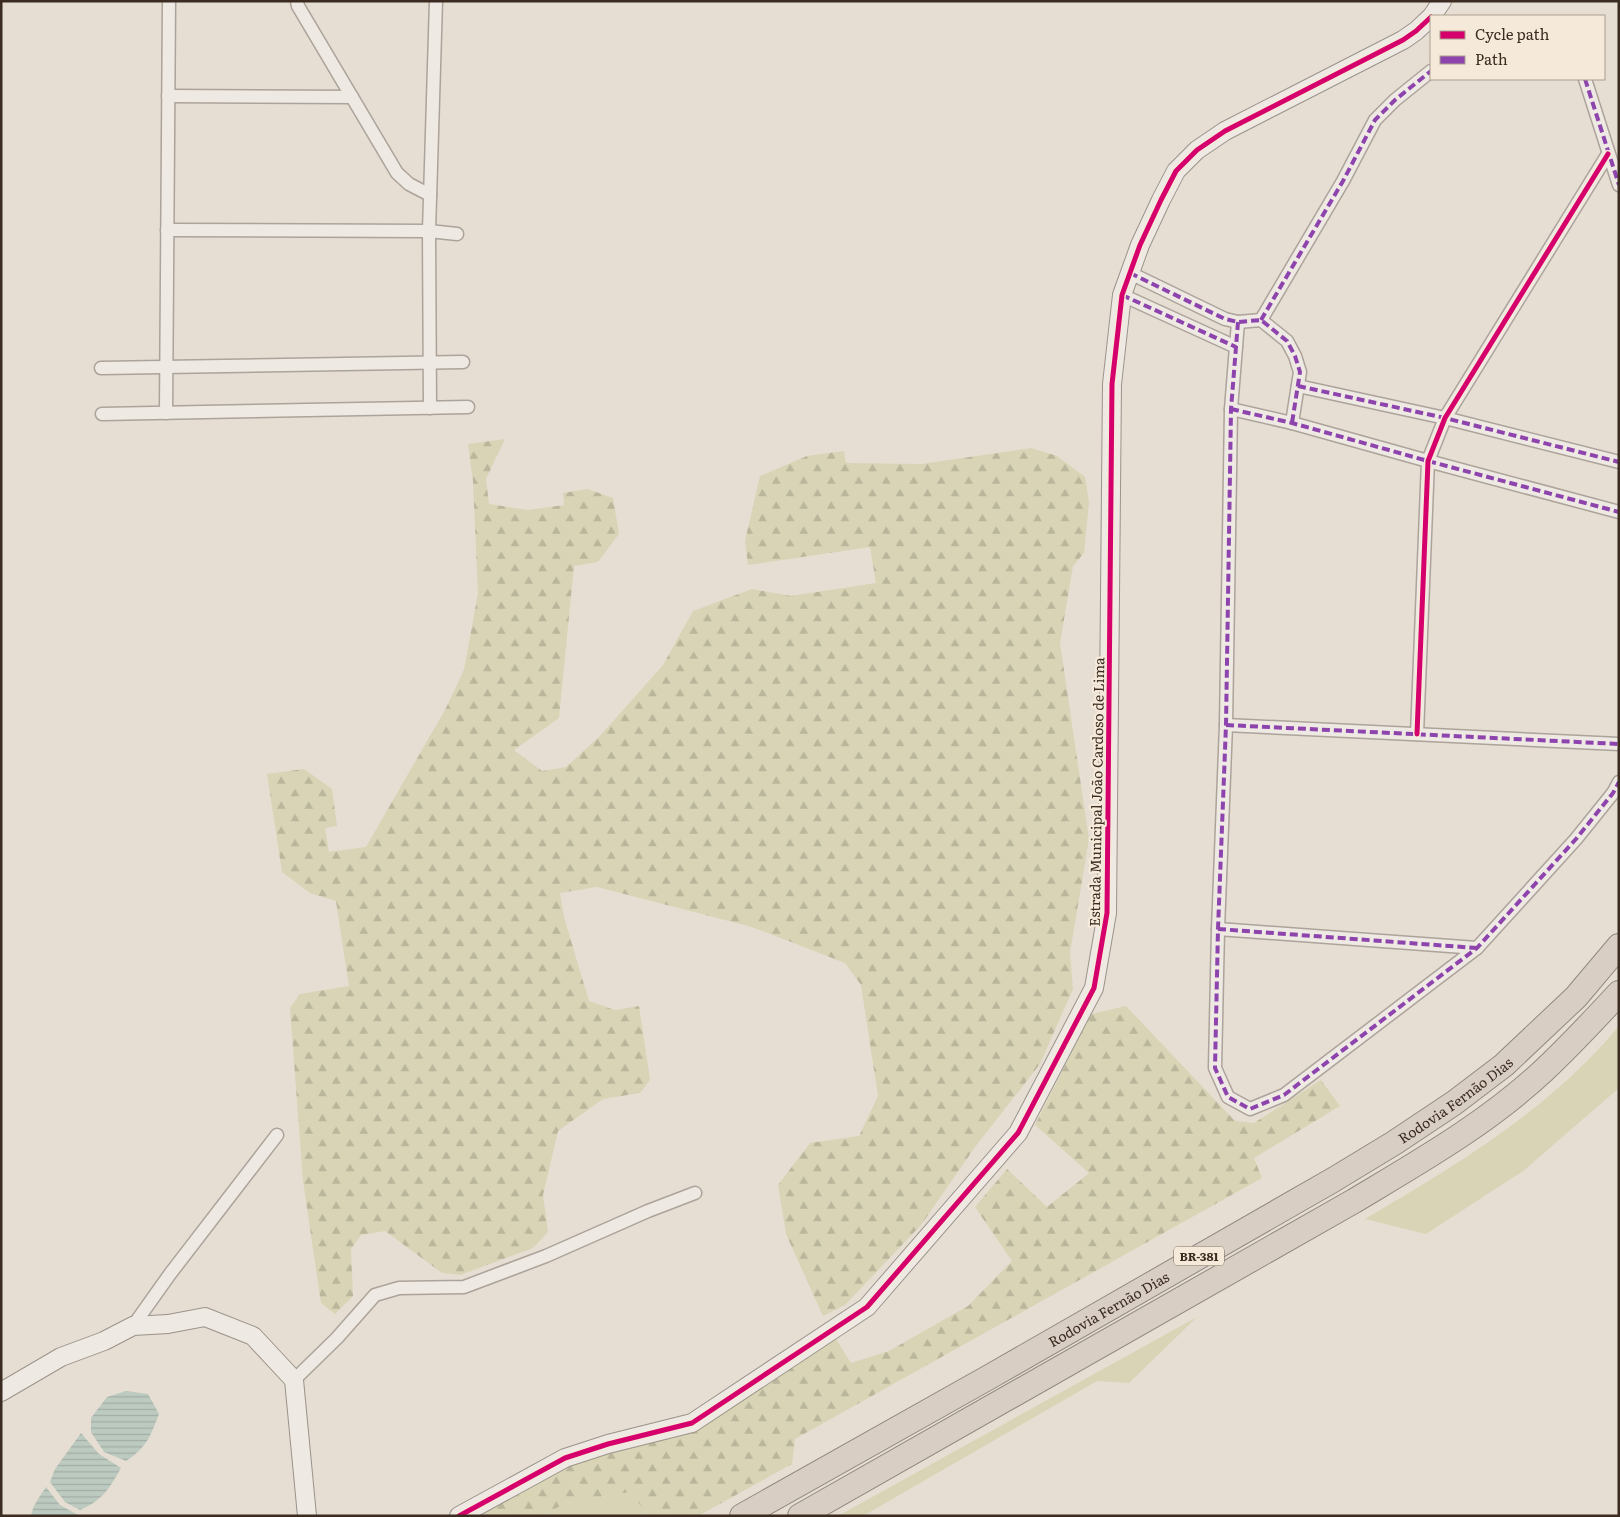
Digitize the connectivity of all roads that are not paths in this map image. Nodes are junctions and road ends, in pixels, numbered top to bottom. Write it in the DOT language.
graph roads {
  1 [pos="169,1"];
  2 [pos="297,1"];
  3 [pos="436,1"];
  4 [pos="1442,1"];
  5 [pos="1432,15"];
  6 [pos="1430,17"];
  7 [pos="1430,72"];
  8 [pos="1585,80"];
  9 [pos="168,96"];
  10 [pos="352,97"];
  11 [pos="1608,154"];
  12 [pos="1619,185"];
  13 [pos="430,195"];
  14 [pos="167,230"];
  15 [pos="429,232"];
  16 [pos="457,234"];
  17 [pos="1130,273"];
  18 [pos="1122,295"];
  19 [pos="1261,320"];
  20 [pos="1238,322"];
  21 [pos="1236,347"];
  22 [pos="463,362"];
  23 [pos="430,363"];
  24 [pos="166,367"];
  25 [pos="101,368"];
  26 [pos="1298,386"];
  27 [pos="468,407"];
  28 [pos="430,408"];
  29 [pos="1231,409"];
  30 [pos="166,413"];
  31 [pos="102,414"];
  32 [pos="1446,418"];
  33 [pos="1292,422"];
  34 [pos="1428,461"];
  35 [pos="1619,462"];
  36 [pos="1619,512"];
  37 [pos="1226,725"];
  38 [pos="1417,734"];
  39 [pos="1619,744"];
  40 [pos="1619,782"];
  41 [pos="1218,929"];
  42 [pos="1619,946"];
  43 [pos="1477,948"];
  44 [pos="1619,993"];
  45 [pos="277,1135"];
  46 [pos="695,1193"];
  47 [pos="133,1326"];
  48 [pos="294,1380"];
  49 [pos="1,1392"];
  50 [pos="307,1516"];
  51 [pos="459,1516"];
  52 [pos="742,1516"];
  53 [pos="800,1516"];
  1 -- 9 [label="street"];
  2 -- 10 [label="street"];
  3 -- 13 [label="street"];
  4 -- 5 [label="street, Estrada Municipal João Cardoso de Lima"];
  6 -- 17 [label="street, Estrada Municipal João Cardoso de Lima"];
  7 -- 19 [label="street"];
  8 -- 11 [label="street"];
  9 -- 10 [label="street"];
  9 -- 14 [label="street"];
  10 -- 13 [label="street"];
  11 -- 12 [label="street"];
  11 -- 32 [label="street"];
  13 -- 15 [label="street"];
  14 -- 15 [label="street"];
  14 -- 24 [label="street"];
  15 -- 16 [label="street"];
  15 -- 23 [label="street"];
  17 -- 18 [label="street, Estrada Municipal João Cardoso de Lima"];
  17 -- 20 [label="street"];
  18 -- 21 [label="street"];
  18 -- 51 [label="street, Estrada Municipal João Cardoso de Lima"];
  19 -- 20 [label="street"];
  19 -- 26 [label="street"];
  20 -- 21 [label="street"];
  21 -- 29 [label="street"];
  22 -- 23 [label="street"];
  23 -- 24 [label="street"];
  23 -- 28 [label="street"];
  24 -- 25 [label="street"];
  24 -- 30 [label="street"];
  26 -- 32 [label="street"];
  26 -- 33 [label="street"];
  27 -- 28 [label="street"];
  28 -- 30 [label="street"];
  29 -- 33 [label="street"];
  29 -- 37 [label="street"];
  30 -- 31 [label="street"];
  32 -- 34 [label="street"];
  32 -- 35 [label="street"];
  33 -- 34 [label="street"];
  34 -- 36 [label="street"];
  34 -- 38 [label="street"];
  37 -- 38 [label="street"];
  37 -- 41 [label="street"];
  38 -- 39 [label="street"];
  40 -- 43 [label="street"];
  41 -- 43 [label="street"];
  41 -- 43 [label="street"];
  42 -- 52 [label="highway, Rodovia Fernão Dias / BR-381"];
  44 -- 53 [label="highway, Rodovia Fernão Dias / BR-381"];
  45 -- 47 [label="street"];
  46 -- 48 [label="street"];
  47 -- 48 [label="street"];
  47 -- 49 [label="street"];
  48 -- 50 [label="street"];
}
